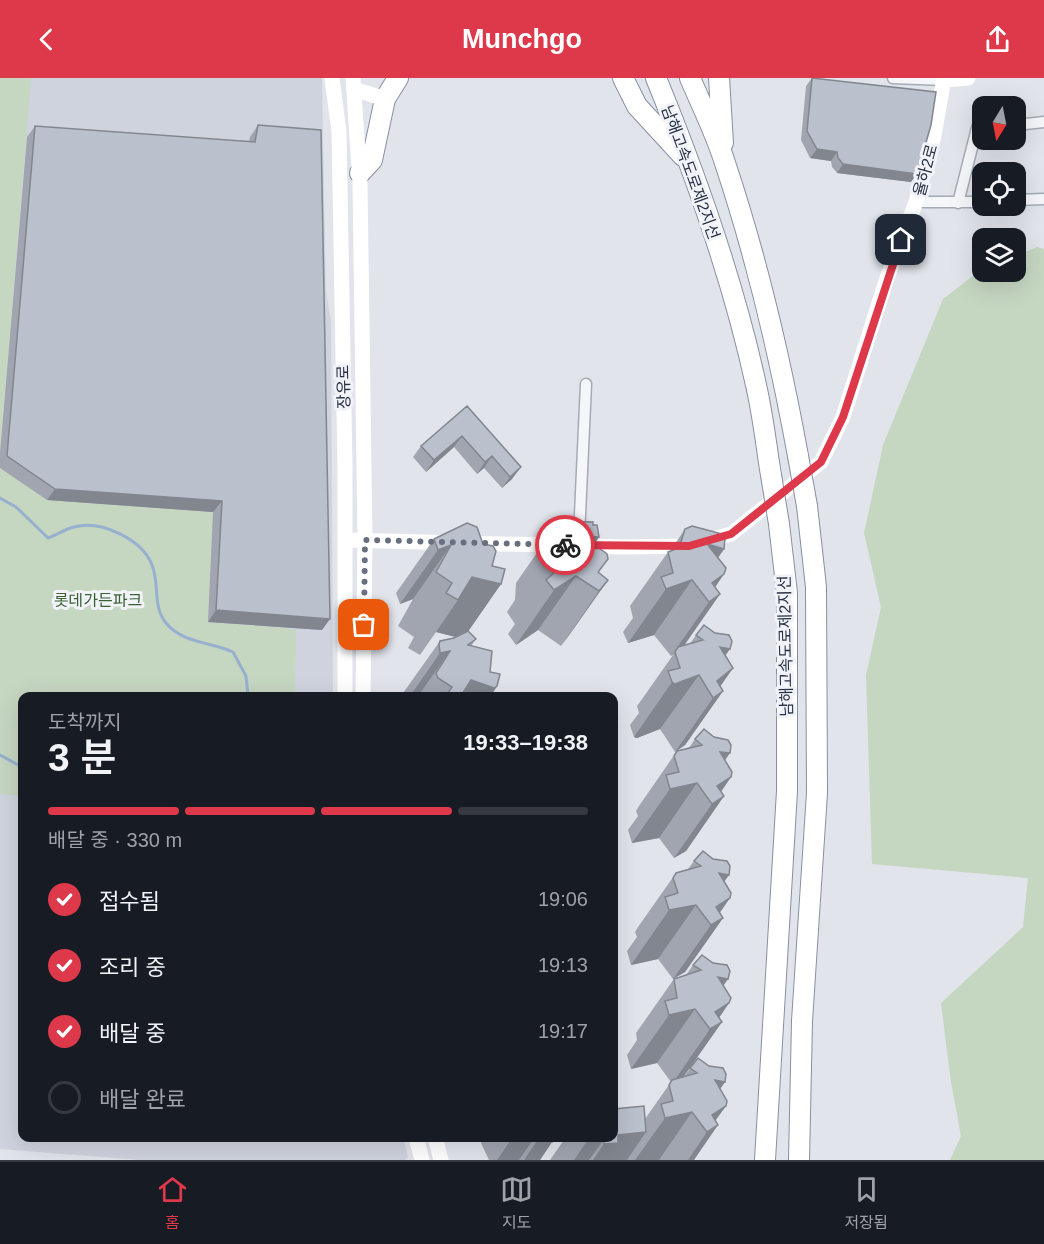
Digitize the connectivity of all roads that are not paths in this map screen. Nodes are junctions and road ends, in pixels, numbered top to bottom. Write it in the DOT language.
graph roads {
  1 [pos="332,78"];
  2 [pos="398,78"];
  3 [pos="623,78"];
  4 [pos="656,78"];
  5 [pos="690,78"];
  6 [pos="718,78"];
  7 [pos="893,78"];
  8 [pos="968,78"];
  9 [pos="944,79"];
  10 [pos="353,84"];
  11 [pos="385,99"];
  12 [pos="1044,122"];
  13 [pos="1026,124"];
  14 [pos="972,147"];
  15 [pos="724,160"];
  16 [pos="693,168"];
  17 [pos="360,173"];
  18 [pos="1044,199"];
  19 [pos="1026,200"];
  20 [pos="916,202"];
  21 [pos="958,202"];
  22 [pos="972,202"];
  23 [pos="586,384"];
  24 [pos="345,540"];
  25 [pos="365,540"];
  26 [pos="579,545"];
  27 [pos="345,692"];
  28 [pos="363,692"];
  29 [pos="436,1142"];
  30 [pos="441,1160"];
  31 [pos="765,1160"];
  32 [pos="799,1160"];
  1 -- 24 [label="main road, 장유로"];
  2 -- 11 [label="highway"];
  3 -- 16 [label="highway"];
  4 -- 16 [label="highway, 남해고속도로제2지선"];
  5 -- 15 [label="highway, 남해고속도로제2지선"];
  6 -- 15 [label="highway"];
  7 -- 9 [label="street"];
  8 -- 9 [label="main road"];
  9 -- 20 [label="main road, 율하2로"];
  10 -- 11 [label="main road"];
  10 -- 17 [label="main road, 장유로"];
  11 -- 17 [label="highway"];
  12 -- 13 [label="street"];
  14 -- 21 [label="street"];
  15 -- 32 [label="highway, 남해고속도로제2지선, bridge"];
  16 -- 31 [label="highway, 남해고속도로제2지선, bridge"];
  17 -- 25 [label="main road, 장유로"];
  18 -- 19 [label="street"];
  20 -- 21 [label="street"];
  20 -- 26 [label="main road, 율하2로"];
  21 -- 22 [label="street"];
  23 -- 26 [label="street"];
  24 -- 25 [label="main road"];
  24 -- 27 [label="main road, 장유로"];
  25 -- 26 [label="main road"];
  25 -- 28 [label="main road, 장유로"];
  29 -- 30 [label="main road"];
}
